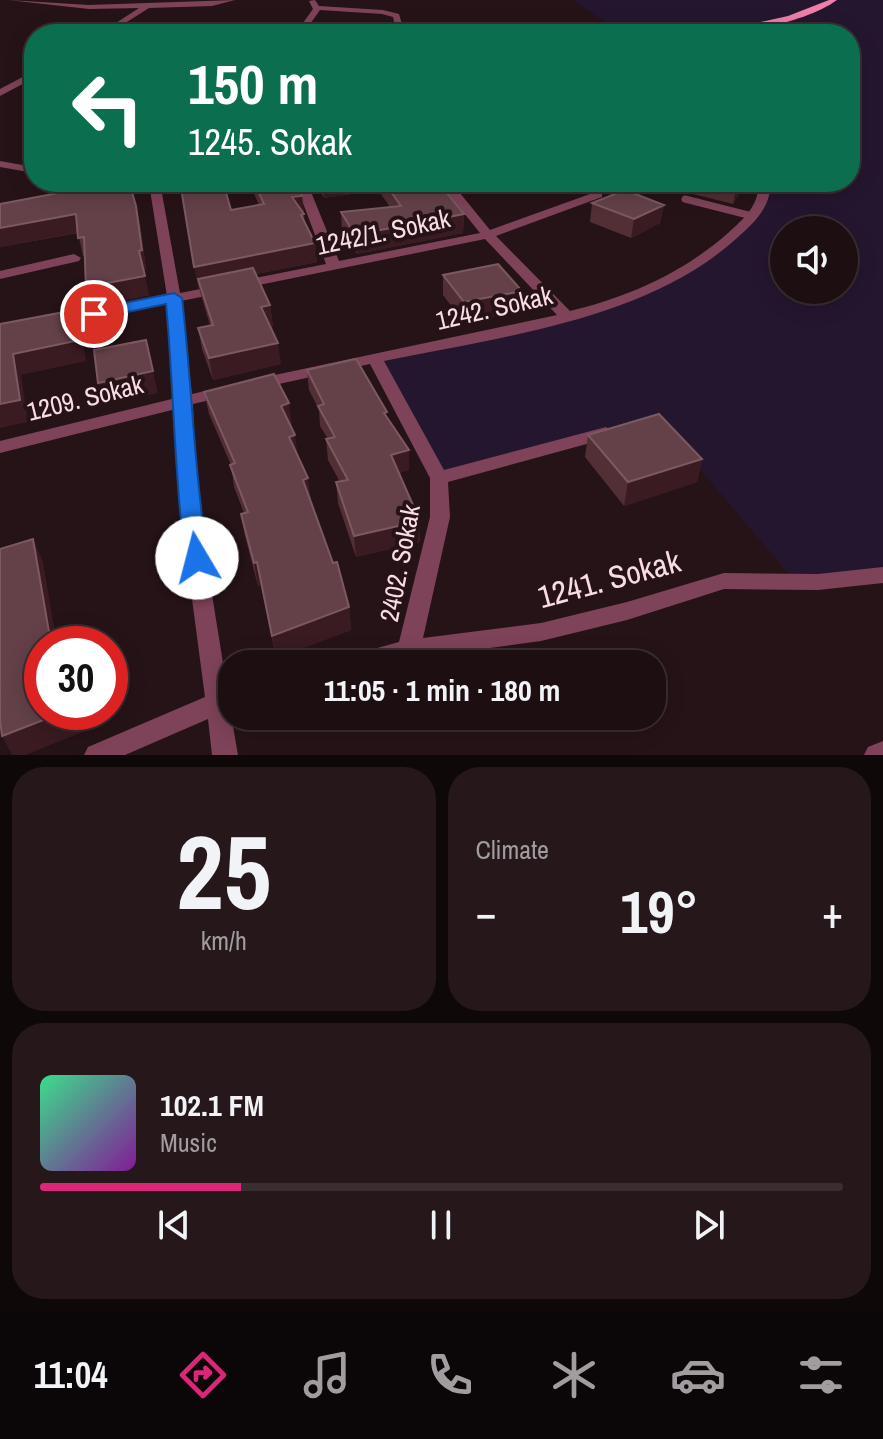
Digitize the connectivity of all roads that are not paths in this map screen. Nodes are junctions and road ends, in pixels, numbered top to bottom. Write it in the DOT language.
graph roads {
  1 [pos="11,0"];
  2 [pos="232,0"];
  3 [pos="834,0"];
  4 [pos="314,4"];
  5 [pos="147,6"];
  6 [pos="119,24"];
  7 [pos="304,24"];
  8 [pos="396,24"];
  9 [pos="755,24"];
  10 [pos="24,80"];
  11 [pos="0,93"];
  12 [pos="0,164"];
  13 [pos="24,168"];
  14 [pos="93,192"];
  15 [pos="125,192"];
  16 [pos="163,192"];
  17 [pos="305,192"];
  18 [pos="453,192"];
  19 [pos="591,192"];
  20 [pos="765,192"];
  21 [pos="102,197"];
  22 [pos="685,199"];
  23 [pos="87,200"];
  24 [pos="752,216"];
  25 [pos="488,235"];
  26 [pos="74,258"];
  27 [pos="334,266"];
  28 [pos="0,275"];
  29 [pos="174,298"];
  30 [pos="567,317"];
  31 [pos="40,326"];
  32 [pos="375,360"];
  33 [pos="184,400"];
  34 [pos="629,427"];
  35 [pos="0,447"];
  36 [pos="439,478"];
  37 [pos="883,575"];
  38 [pos="409,649"];
  39 [pos="405,650"];
  40 [pos="218,662"];
  41 [pos="218,702"];
  42 [pos="225,730"];
  43 [pos="883,753"];
  44 [pos="97,755"];
  45 [pos="225,755"];
  46 [pos="877,755"];
  1 -- 5 [label="street"];
  2 -- 5 [label="street"];
  3 -- 9 [label="street"];
  4 -- 7 [label="street"];
  4 -- 8 [label="street"];
  5 -- 6 [label="street"];
  10 -- 11 [label="street"];
  12 -- 13 [label="street"];
  14 -- 21 [label="street"];
  15 -- 21 [label="street"];
  16 -- 29 [label="street"];
  17 -- 27 [label="street"];
  18 -- 25 [label="street"];
  19 -- 25 [label="street, 1242/1. Sokak"];
  20 -- 24 [label="street, 1242. Sokak"];
  21 -- 23 [label="street"];
  22 -- 24 [label="lane"];
  24 -- 30 [label="street, 1242. Sokak"];
  25 -- 27 [label="street, 1242/1. Sokak"];
  25 -- 30 [label="street"];
  26 -- 28 [label="street"];
  27 -- 29 [label="street, 1242/1. Sokak"];
  29 -- 31 [label="street, 1242/1. Sokak"];
  29 -- 33 [label="street"];
  30 -- 32 [label="street, 1242. Sokak"];
  32 -- 33 [label="street, 1242. Sokak"];
  32 -- 36 [label="street, 2402. Sokak"];
  33 -- 35 [label="street, 1209. Sokak"];
  33 -- 40 [label="street"];
  34 -- 36 [label="street"];
  36 -- 38 [label="street, 2402. Sokak"];
  37 -- 38 [label="street, 1241. Sokak"];
  38 -- 39 [label="street, 1241. Sokak"];
  41 -- 44 [label="street"];
  42 -- 45 [label="street"];
  43 -- 46 [label="street"];
}
